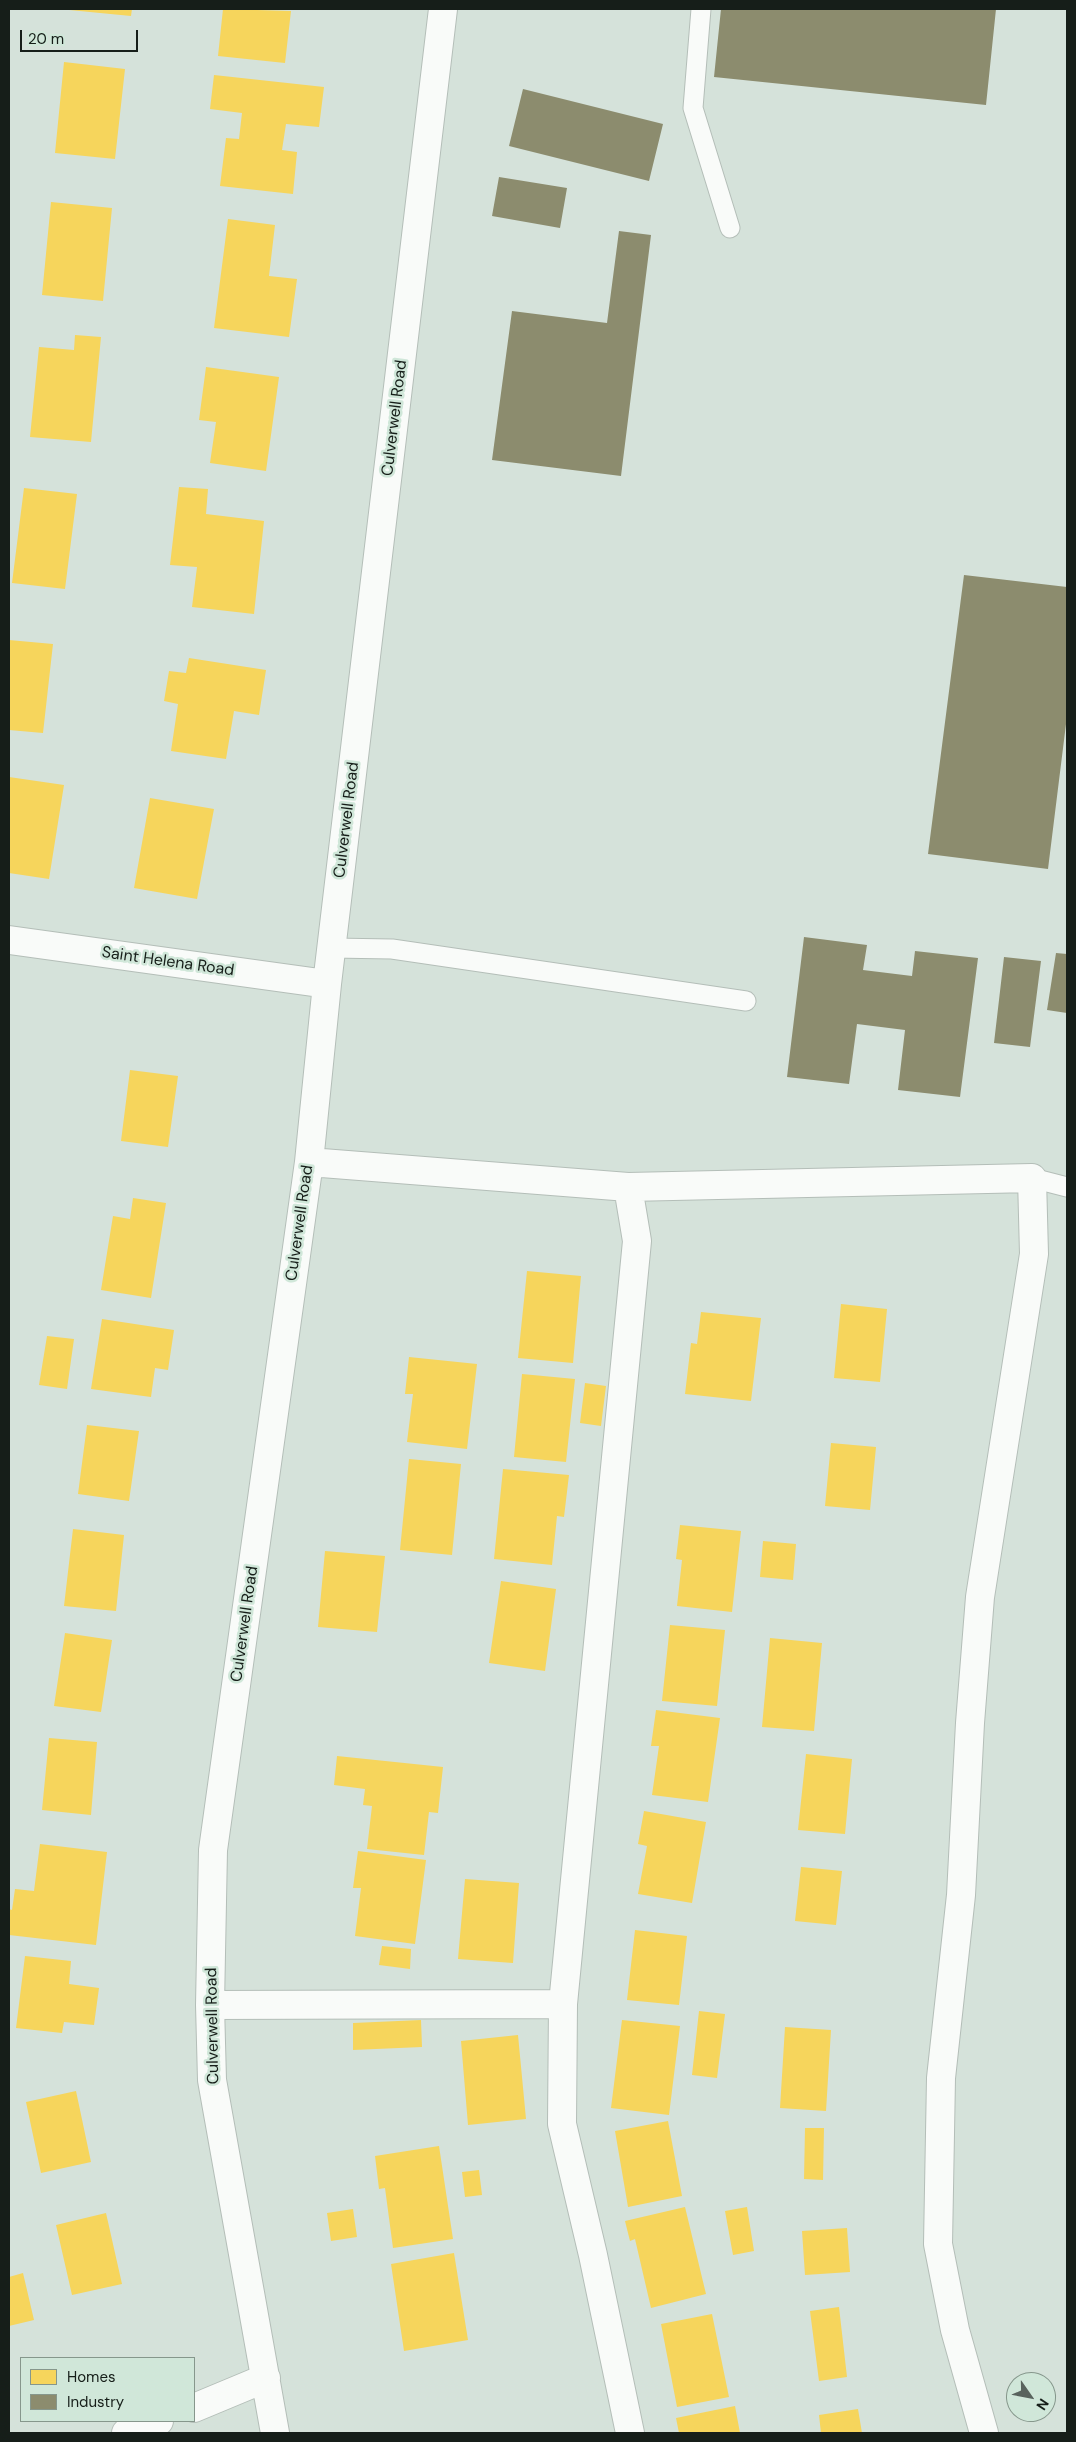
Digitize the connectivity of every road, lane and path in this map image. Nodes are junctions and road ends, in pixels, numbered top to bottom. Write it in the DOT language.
graph roads {
  1 [pos="443,9"];
  2 [pos="701,9"];
  3 [pos="730,228"];
  4 [pos="9,940"];
  5 [pos="332,948"];
  6 [pos="327,984"];
  7 [pos="746,1002"];
  8 [pos="309,1162"];
  9 [pos="1032,1178"];
  10 [pos="628,1187"];
  11 [pos="1067,1187"];
  12 [pos="563,2004"];
  13 [pos="210,2005"];
  14 [pos="266,2378"];
  15 [pos="195,2408"];
  16 [pos="156,2422"];
  17 [pos="126,2433"];
  18 [pos="275,2433"];
  19 [pos="630,2433"];
  20 [pos="984,2433"];
  1 -- 5 [label="street, Culverwell Road"];
  2 -- 3 [label="lane"];
  4 -- 6 [label="street, Saint Helena Road"];
  5 -- 6 [label="street, Culverwell Road"];
  5 -- 7 [label="lane"];
  6 -- 8 [label="street, Culverwell Road"];
  8 -- 10 [label="street"];
  8 -- 13 [label="street, Culverwell Road"];
  9 -- 10 [label="street"];
  9 -- 11 [label="lane"];
  9 -- 20 [label="street"];
  10 -- 12 [label="street"];
  12 -- 13 [label="street"];
  12 -- 19 [label="street"];
  13 -- 14 [label="street, Culverwell Road"];
  14 -- 15 [label="street"];
  14 -- 18 [label="street, Culverwell Road"];
  16 -- 17 [label="street"];
}
